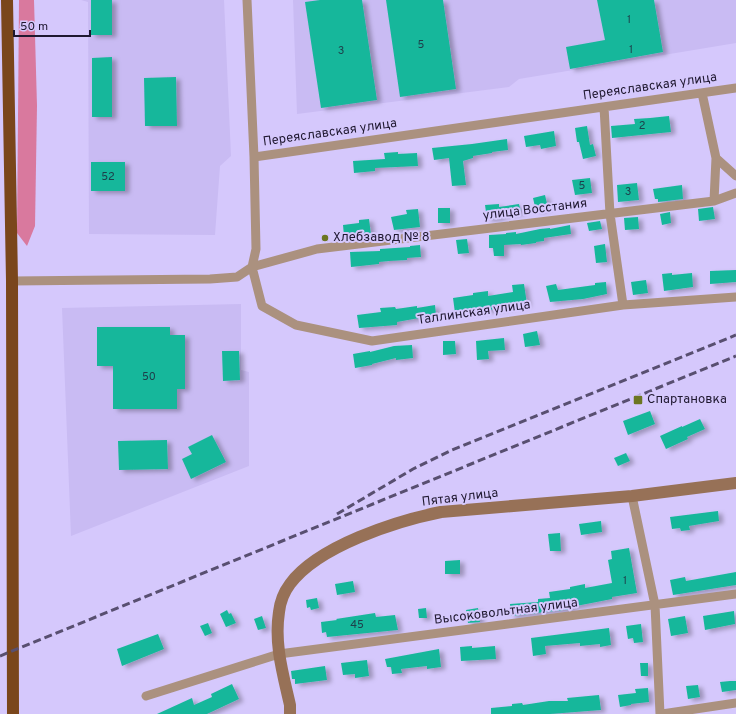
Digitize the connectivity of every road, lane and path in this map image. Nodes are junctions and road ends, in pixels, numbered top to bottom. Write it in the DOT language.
graph roads {
  1 [pos="7,0"];
  2 [pos="247,0"];
  3 [pos="736,88"];
  4 [pos="702,93"];
  5 [pos="604,107"];
  6 [pos="254,157"];
  7 [pos="716,158"];
  8 [pos="736,176"];
  9 [pos="736,193"];
  10 [pos="714,201"];
  11 [pos="610,214"];
  12 [pos="252,267"];
  13 [pos="12,281"];
  14 [pos="736,297"];
  15 [pos="623,305"];
  16 [pos="736,483"];
  17 [pos="632,496"];
  18 [pos="736,594"];
  19 [pos="656,605"];
  20 [pos="279,654"];
  21 [pos="146,696"];
  22 [pos="736,703"];
  23 [pos="13,714"];
  24 [pos="290,714"];
  25 [pos="661,714"];
  1 -- 13 [label="highway"];
  2 -- 6 [label="street"];
  3 -- 4 [label="street, Переяславская улица"];
  4 -- 5 [label="street, Переяславская улица"];
  4 -- 7 [label="street"];
  5 -- 6 [label="street, Переяславская улица"];
  5 -- 11 [label="street"];
  6 -- 12 [label="street, Переяславская улица"];
  7 -- 8 [label="street"];
  7 -- 10 [label="street"];
  9 -- 10 [label="street, улица Восстания"];
  10 -- 11 [label="street, улица Восстания"];
  11 -- 12 [label="street, улица Восстания"];
  11 -- 15 [label="street"];
  12 -- 13 [label="street"];
  12 -- 15 [label="street, Таллинская улица"];
  13 -- 23 [label="highway"];
  14 -- 15 [label="street, Таллинская улица"];
  16 -- 17 [label="street, Пятая улица"];
  17 -- 19 [label="street"];
  17 -- 20 [label="street, Пятая улица"];
  18 -- 19 [label="street, Высоковольтная улица"];
  19 -- 20 [label="street, Высоковольтная улица"];
  19 -- 25 [label="street"];
  20 -- 21 [label="street, Высоковольтная улица"];
  20 -- 24 [label="street, Пятая улица"];
  22 -- 25 [label="street"];
}
